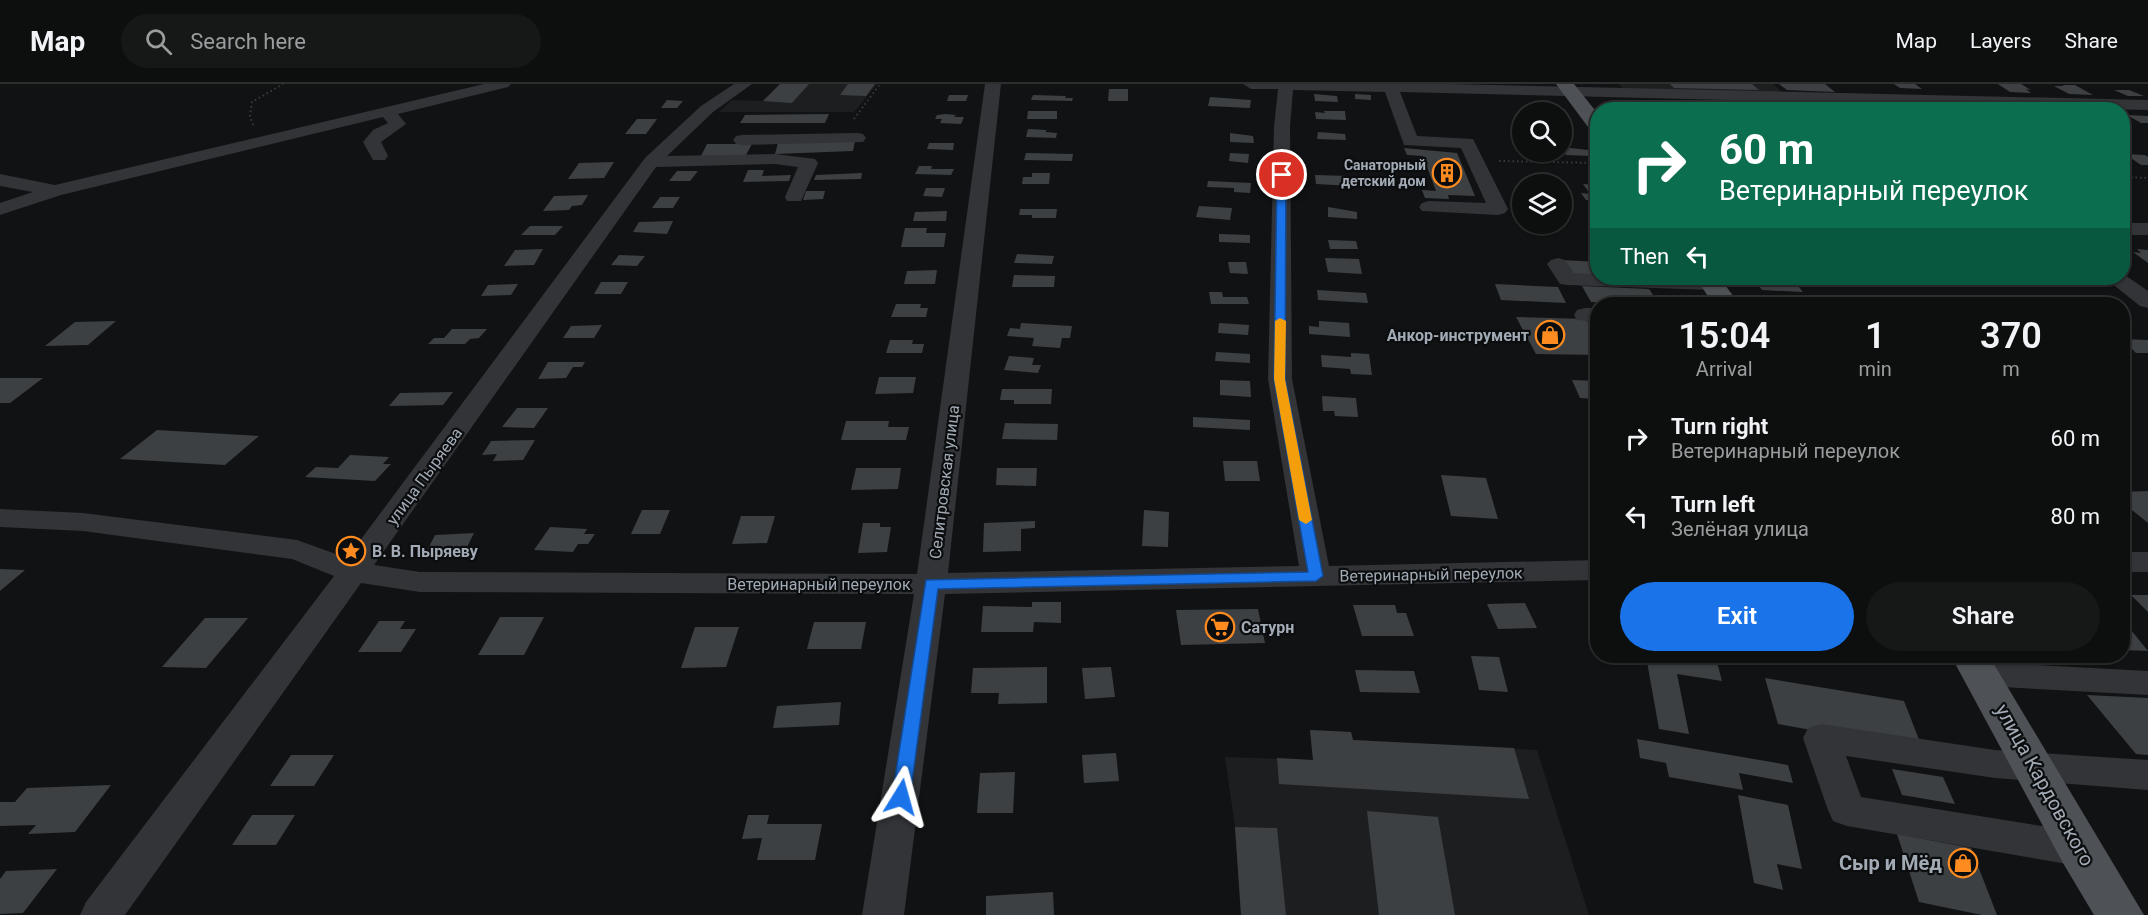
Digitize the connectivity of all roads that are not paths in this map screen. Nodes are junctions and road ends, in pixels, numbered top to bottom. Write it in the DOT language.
graph roads {
  1 [pos="503,84"];
  2 [pos="744,84"];
  3 [pos="993,84"];
  4 [pos="1251,84"];
  5 [pos="1858,84"];
  6 [pos="1956,84"];
  7 [pos="1287,85"];
  8 [pos="1567,87"];
  9 [pos="1391,88"];
  10 [pos="1876,97"];
  11 [pos="1980,100"];
  12 [pos="1882,102"];
  13 [pos="2047,102"];
  14 [pos="2130,104"];
  15 [pos="2148,105"];
  16 [pos="387,112"];
  17 [pos="1590,117"];
  18 [pos="848,138"];
  19 [pos="720,141"];
  20 [pos="379,156"];
  21 [pos="651,162"];
  22 [pos="0,180"];
  23 [pos="55,191"];
  24 [pos="794,197"];
  25 [pos="1429,207"];
  26 [pos="0,209"];
  27 [pos="2130,229"];
  28 [pos="2148,230"];
  29 [pos="1558,264"];
  30 [pos="1590,280"];
  31 [pos="1656,285"];
  32 [pos="2126,285"];
  33 [pos="1715,289"];
  34 [pos="2148,301"];
  35 [pos="0,518"];
  36 [pos="2130,562"];
  37 [pos="2148,562"];
  38 [pos="1590,570"];
  39 [pos="354,572"];
  40 [pos="1316,576"];
  41 [pos="931,584"];
  42 [pos="1976,665"];
  43 [pos="2148,683"];
  44 [pos="2036,769"];
  45 [pos="2148,775"];
  46 [pos="2079,849"];
  47 [pos="101,915"];
  48 [pos="884,915"];
  49 [pos="2120,915"];
  1 -- 16 [label="street"];
  2 -- 21 [label="street, улица Пыряева"];
  3 -- 41 [label="street, Селитровская улица"];
  4 -- 7 [label="street"];
  5 -- 10 [label="street"];
  6 -- 11 [label="street"];
  7 -- 9 [label="street"];
  7 -- 40 [label="street"];
  8 -- 9 [label="street"];
  8 -- 10 [label="street"];
  8 -- 17 [label="main road"];
  9 -- 25 [label="street"];
  10 -- 11 [label="street"];
  10 -- 12 [label="street"];
  11 -- 13 [label="street"];
  14 -- 15 [label="street"];
  16 -- 20 [label="street"];
  16 -- 23 [label="street"];
  18 -- 19 [label="street"];
  21 -- 24 [label="street"];
  21 -- 39 [label="street, улица Пыряева"];
  22 -- 23 [label="street"];
  23 -- 26 [label="street"];
  27 -- 28 [label="street"];
  29 -- 30 [label="street"];
  31 -- 33 [label="street"];
  32 -- 34 [label="street"];
  35 -- 39 [label="street, Ветеринарный переулок"];
  36 -- 37 [label="street"];
  38 -- 40 [label="street, Ветеринарный переулок"];
  39 -- 41 [label="street, Ветеринарный переулок"];
  39 -- 47 [label="street, улица Пыряева"];
  40 -- 41 [label="street, Ветеринарный переулок"];
  41 -- 48 [label="street, Селитровская улица"];
  42 -- 43 [label="street"];
  42 -- 44 [label="main road, улица Кардовского"];
  44 -- 45 [label="street"];
  44 -- 46 [label="main road, улица Кардовского"];
  44 -- 46 [label="street"];
  46 -- 49 [label="main road, улица Кардовского"];
}
